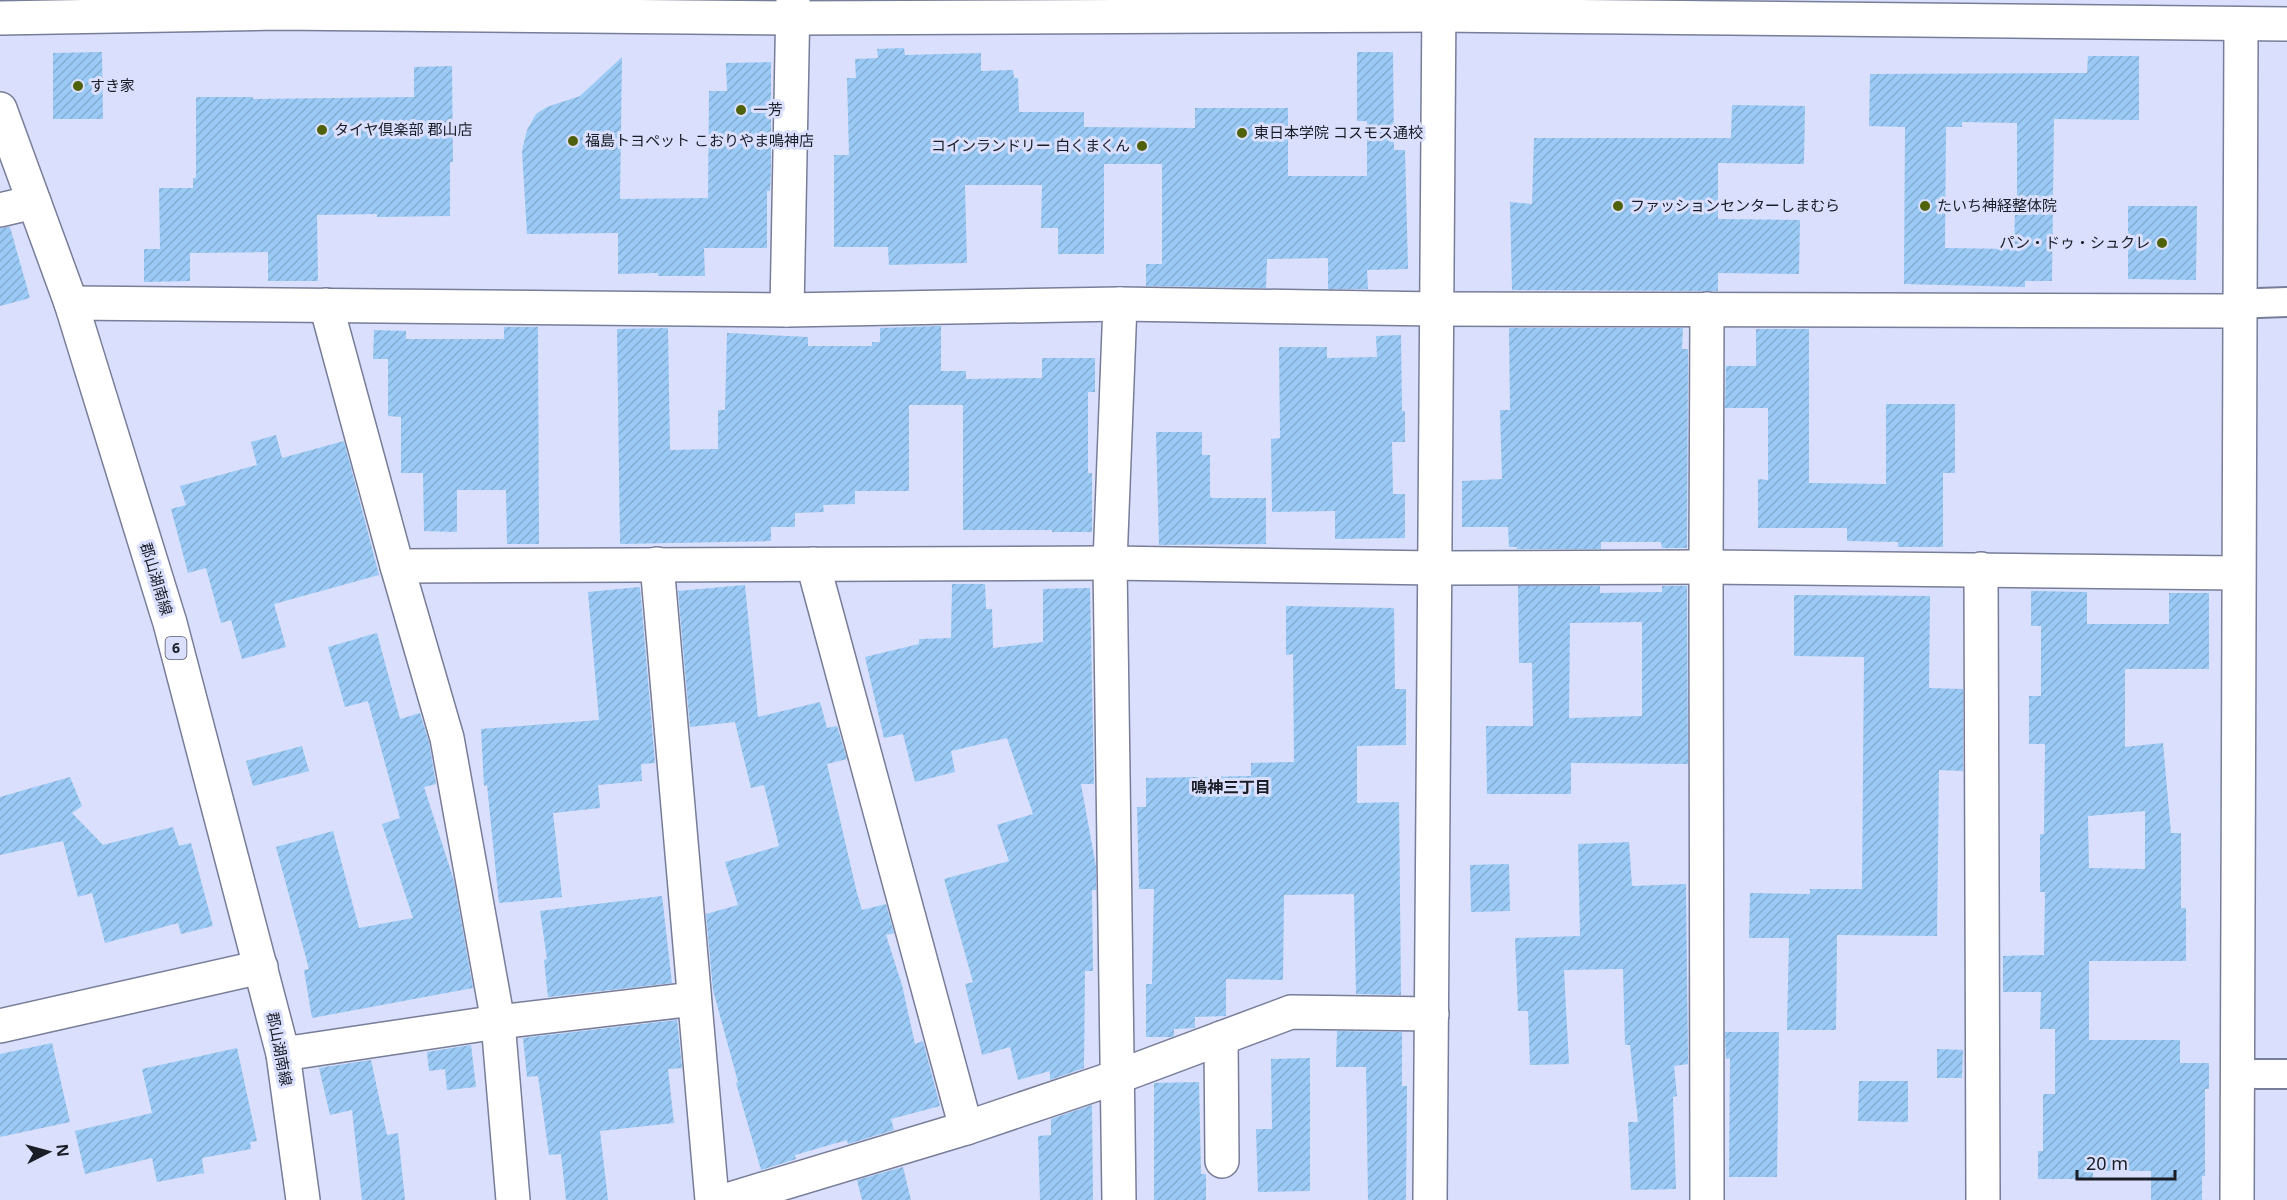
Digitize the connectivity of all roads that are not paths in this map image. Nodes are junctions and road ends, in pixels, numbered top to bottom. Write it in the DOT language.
graph roads {
  1 [pos="1439,8"];
  2 [pos="793,9"];
  3 [pos="1987,11"];
  4 [pos="2241,12"];
  5 [pos="0,18"];
  6 [pos="2287,24"];
  7 [pos="0,109"];
  8 [pos="34,202"];
  9 [pos="0,210"];
  10 [pos="2287,302"];
  11 [pos="71,303"];
  12 [pos="1120,304"];
  13 [pos="326,305"];
  14 [pos="2250,307"];
  15 [pos="1436,309"];
  16 [pos="1707,309"];
  17 [pos="787,310"];
  18 [pos="1110,563"];
  19 [pos="657,564"];
  20 [pos="813,564"];
  21 [pos="397,566"];
  22 [pos="1706,567"];
  23 [pos="1435,568"];
  24 [pos="1981,569"];
  25 [pos="2238,573"];
  26 [pos="261,967"];
  27 [pos="694,999"];
  28 [pos="1431,1014"];
  29 [pos="498,1022"];
  30 [pos="0,1026"];
  31 [pos="1221,1038"];
  32 [pos="283,1054"];
  33 [pos="2256,1074"];
  34 [pos="2287,1074"];
  35 [pos="1117,1077"];
  36 [pos="966,1128"];
  37 [pos="1222,1161"];
  38 [pos="303,1200"];
  39 [pos="513,1200"];
  40 [pos="712,1200"];
  41 [pos="727,1200"];
  42 [pos="1119,1200"];
  43 [pos="1430,1200"];
  44 [pos="1707,1200"];
  45 [pos="1983,1200"];
  46 [pos="2237,1200"];
  1 -- 2 [label="street"];
  1 -- 3 [label="street"];
  1 -- 15 [label="street"];
  2 -- 5 [label="street"];
  2 -- 17 [label="street"];
  3 -- 4 [label="street"];
  4 -- 6 [label="street"];
  4 -- 14 [label="street"];
  7 -- 8 [label="street, 郡山湖南線 / 6"];
  8 -- 9 [label="street"];
  8 -- 11 [label="street, 郡山湖南線 / 6"];
  10 -- 14 [label="street"];
  11 -- 13 [label="street"];
  11 -- 26 [label="street, 郡山湖南線 / 6"];
  12 -- 15 [label="street"];
  12 -- 17 [label="street"];
  12 -- 18 [label="street"];
  13 -- 17 [label="street"];
  13 -- 21 [label="street"];
  14 -- 16 [label="street"];
  14 -- 25 [label="street"];
  15 -- 16 [label="street"];
  15 -- 23 [label="street"];
  16 -- 22 [label="street"];
  18 -- 20 [label="street"];
  18 -- 23 [label="street"];
  18 -- 35 [label="street"];
  19 -- 20 [label="street"];
  19 -- 21 [label="street"];
  19 -- 27 [label="street"];
  20 -- 36 [label="street"];
  21 -- 29 [label="street"];
  22 -- 23 [label="street"];
  22 -- 24 [label="street"];
  22 -- 44 [label="street"];
  23 -- 28 [label="street"];
  24 -- 25 [label="street"];
  24 -- 45 [label="street"];
  25 -- 46 [label="street"];
  26 -- 30 [label="street"];
  26 -- 32 [label="street, 郡山湖南線 / 6"];
  27 -- 29 [label="street"];
  27 -- 40 [label="street"];
  28 -- 31 [label="street"];
  28 -- 43 [label="street"];
  29 -- 32 [label="street"];
  29 -- 39 [label="street"];
  31 -- 35 [label="street"];
  31 -- 37 [label="street"];
  32 -- 38 [label="street, 郡山湖南線 / 6"];
  33 -- 34 [label="street"];
  35 -- 36 [label="street"];
  35 -- 42 [label="street"];
  36 -- 41 [label="street"];
}
